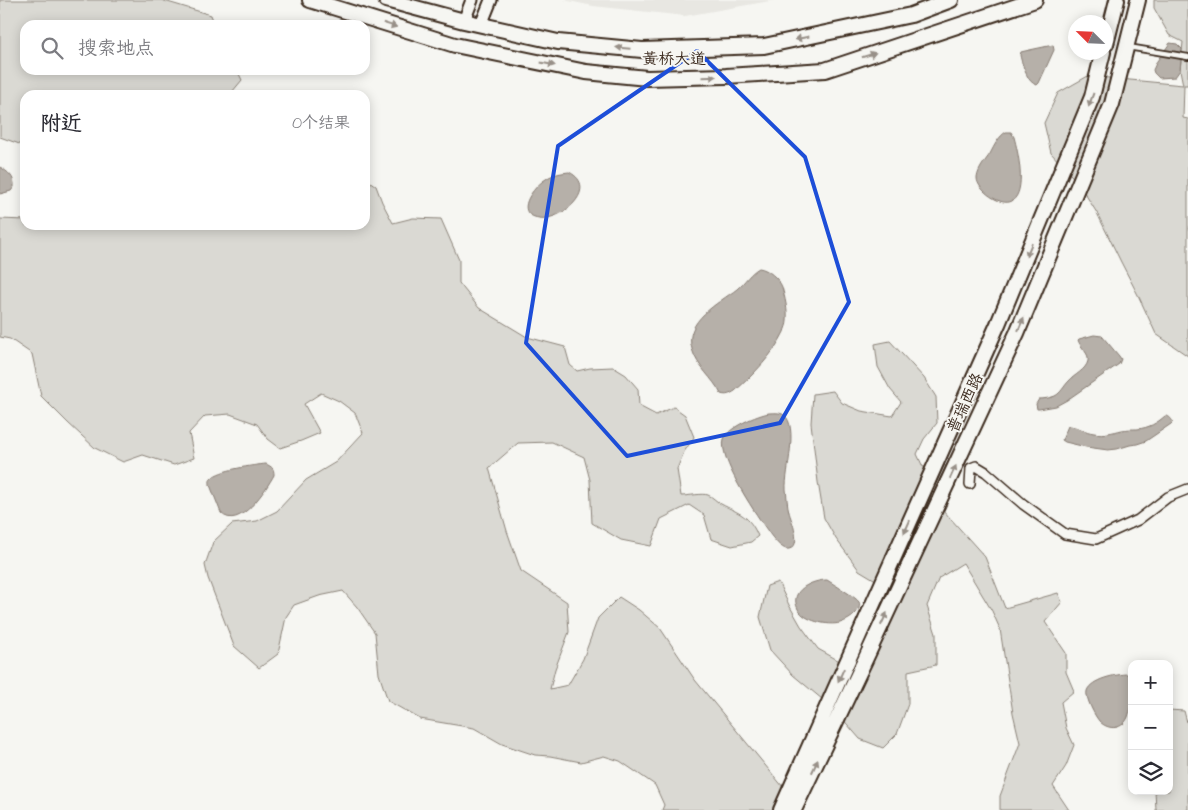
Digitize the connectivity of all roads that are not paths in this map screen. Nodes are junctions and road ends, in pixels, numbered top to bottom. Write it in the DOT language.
graph roads {
  1 [pos="310,0"];
  2 [pos="386,0"];
  3 [pos="472,0"];
  4 [pos="491,0"];
  5 [pos="951,0"];
  6 [pos="1035,0"];
  7 [pos="1116,0"];
  8 [pos="1138,0"];
  9 [pos="1113,15"];
  10 [pos="464,21"];
  11 [pos="481,25"];
  12 [pos="1127,47"];
  13 [pos="1188,58"];
  14 [pos="1101,60"];
  15 [pos="970,484"];
  16 [pos="1188,489"];
  17 [pos="780,810"];
  18 [pos="794,810"];
  1 -- 6 [label="main road, 黄桥大道, one-way"];
  2 -- 10 [label="main road, 黄桥大道"];
  3 -- 10 [label="street"];
  4 -- 11 [label="street"];
  5 -- 11 [label="main road, 黄桥大道, one-way"];
  7 -- 9 [label="main road"];
  8 -- 12 [label="main road, 普瑞西路"];
  10 -- 11 [label="main road, 黄桥大道"];
  12 -- 13 [label="lane"];
  18 -- 12 [label="main road, 普瑞西路, one-way"];
  14 -- 17 [label="main road, 普瑞西路, one-way"];
  15 -- 16 [label="street"];
}
